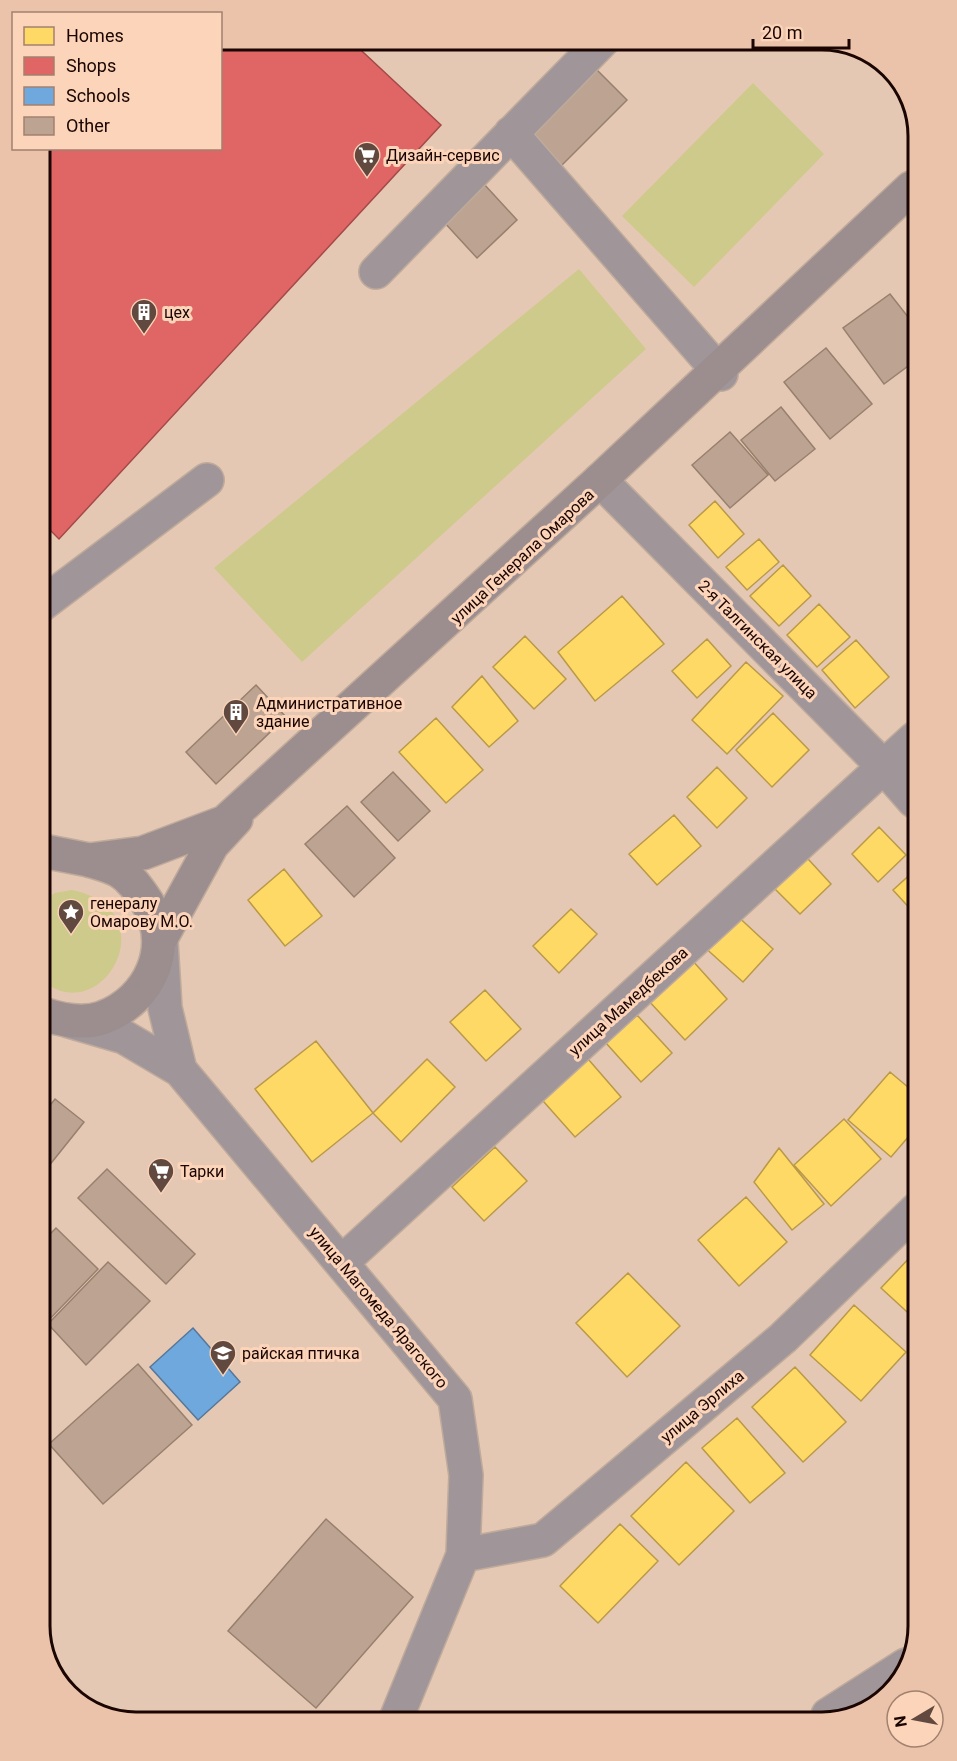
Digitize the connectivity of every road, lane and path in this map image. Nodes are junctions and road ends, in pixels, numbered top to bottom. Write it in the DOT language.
graph roads {
  1 [pos="594,50"];
  2 [pos="511,134"];
  3 [pos="908,191"];
  4 [pos="908,198"];
  5 [pos="376,272"];
  6 [pos="719,372"];
  7 [pos="207,480"];
  8 [pos="602,481"];
  9 [pos="50,598"];
  10 [pos="908,745"];
  11 [pos="885,768"];
  12 [pos="908,794"];
  13 [pos="50,852"];
  14 [pos="89,860"];
  15 [pos="50,865"];
  16 [pos="160,938"];
  17 [pos="56,1018"];
  18 [pos="180,1070"];
  19 [pos="908,1218"];
  20 [pos="342,1262"];
  21 [pos="463,1555"];
  22 [pos="892,1674"];
  23 [pos="835,1710"];
  24 [pos="399,1711"];
  1 -- 2 [label="street"];
  2 -- 5 [label="street"];
  2 -- 6 [label="street"];
  3 -- 6 [label="main road, улица Генерала Омарова"];
  4 -- 6 [label="main road, улица Генерала Омарова"];
  6 -- 8 [label="main road, улица Генерала Омарова"];
  7 -- 9 [label="street"];
  8 -- 11 [label="street, 2-я Талгинская улица"];
  8 -- 14 [label="main road, улица Генерала Омарова"];
  8 -- 16 [label="main road, улица Генерала Омарова"];
  10 -- 11 [label="street, улица Мамедбекова"];
  11 -- 12 [label="street, 2-я Талгинская улица"];
  11 -- 20 [label="street, улица Мамедбекова"];
  13 -- 14 [label="main road"];
  14 -- 15 [label="main road"];
  14 -- 16 [label="main road"];
  16 -- 17 [label="main road, улица Генерала Омарова"];
  16 -- 18 [label="street"];
  17 -- 18 [label="street"];
  18 -- 20 [label="street, улица Магомеда Ярагского"];
  19 -- 21 [label="street, улица Эрлиха"];
  20 -- 21 [label="street, улица Магомеда Ярагского"];
  21 -- 24 [label="street, улица Магомеда Ярагского"];
  22 -- 23 [label="street"];
}
